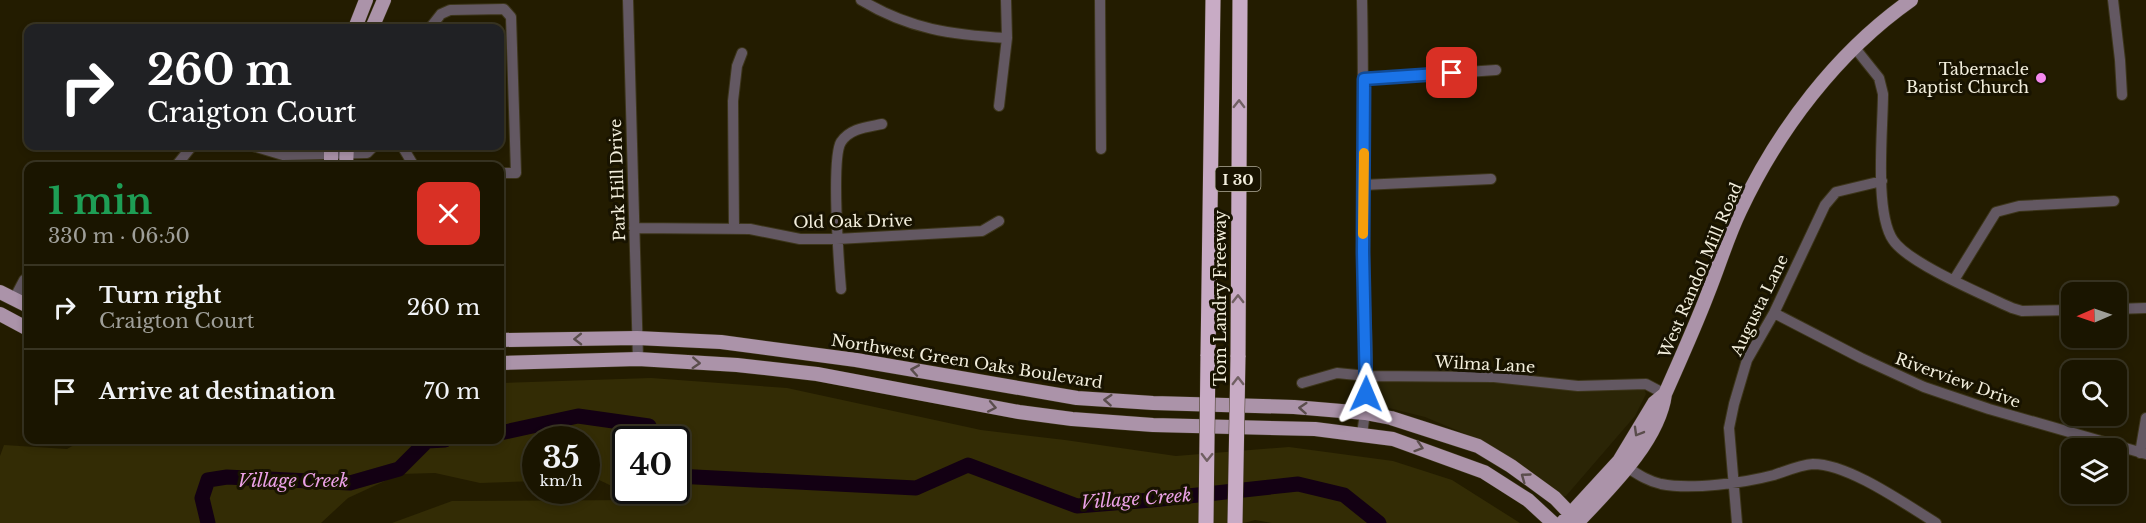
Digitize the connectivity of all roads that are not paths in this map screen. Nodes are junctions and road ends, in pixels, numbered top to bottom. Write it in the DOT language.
graph roads {
  1 [pos="366,0"];
  2 [pos="384,0"];
  3 [pos="628,0"];
  4 [pos="861,0"];
  5 [pos="1006,0"];
  6 [pos="1100,0"];
  7 [pos="1213,0"];
  8 [pos="1240,0"];
  9 [pos="1362,0"];
  10 [pos="1911,0"];
  11 [pos="2113,0"];
  12 [pos="357,24"];
  13 [pos="374,24"];
  14 [pos="433,24"];
  15 [pos="1007,38"];
  16 [pos="1855,48"];
  17 [pos="742,53"];
  18 [pos="1496,70"];
  19 [pos="1364,79"];
  20 [pos="2122,95"];
  21 [pos="999,106"];
  22 [pos="882,124"];
  23 [pos="1101,149"];
  24 [pos="189,150"];
  25 [pos="268,150"];
  26 [pos="370,150"];
  27 [pos="331,155"];
  28 [pos="347,155"];
  29 [pos="179,162"];
  30 [pos="504,173"];
  31 [pos="1491,179"];
  32 [pos="1882,181"];
  33 [pos="1363,185"];
  34 [pos="2114,201"];
  35 [pos="999,221"];
  36 [pos="634,228"];
  37 [pos="734,228"];
  38 [pos="837,239"];
  39 [pos="24,280"];
  40 [pos="1954,280"];
  41 [pos="841,290"];
  42 [pos="0,292"];
  43 [pos="14,299"];
  44 [pos="24,304"];
  45 [pos="2146,308"];
  46 [pos="2127,309"];
  47 [pos="2061,310"];
  48 [pos="1774,313"];
  49 [pos="0,314"];
  50 [pos="24,326"];
  51 [pos="637,338"];
  52 [pos="504,340"];
  53 [pos="638,359"];
  54 [pos="504,363"];
  55 [pos="1367,376"];
  56 [pos="1302,383"];
  57 [pos="1665,394"];
  58 [pos="1365,412"];
  59 [pos="2146,418"];
  60 [pos="1362,434"];
  61 [pos="2143,453"];
  62 [pos="1628,468"];
  63 [pos="1734,483"];
  64 [pos="1573,521"];
  65 [pos="1206,523"];
  66 [pos="1235,523"];
  67 [pos="1553,523"];
  68 [pos="1737,523"];
  69 [pos="1936,523"];
  1 -- 12 [label="main road"];
  2 -- 13 [label="main road"];
  3 -- 36 [label="street, Park Hill Drive"];
  4 -- 15 [label="street"];
  5 -- 15 [label="street"];
  6 -- 23 [label="street"];
  7 -- 65 [label="highway, Tom Landry Freeway / I 30, one-way, bridge"];
  66 -- 8 [label="highway, Tom Landry Freeway / I 30, one-way, bridge"];
  9 -- 19 [label="street"];
  10 -- 16 [label="main road, West Randol Mill Road"];
  11 -- 20 [label="street"];
  14 -- 30 [label="street"];
  15 -- 21 [label="street"];
  16 -- 32 [label="street"];
  16 -- 57 [label="main road, West Randol Mill Road"];
  17 -- 37 [label="street"];
  18 -- 19 [label="street"];
  19 -- 33 [label="street"];
  22 -- 38 [label="street"];
  24 -- 29 [label="street"];
  25 -- 27 [label="street"];
  26 -- 28 [label="street"];
  27 -- 28 [label="street"];
  31 -- 33 [label="street"];
  32 -- 40 [label="street"];
  32 -- 48 [label="street, Augusta Lane"];
  33 -- 55 [label="street"];
  34 -- 40 [label="street"];
  35 -- 38 [label="street, Old Oak Drive"];
  36 -- 37 [label="street, Old Oak Drive"];
  36 -- 51 [label="street, Park Hill Drive"];
  37 -- 38 [label="street, Old Oak Drive"];
  38 -- 41 [label="street"];
  39 -- 43 [label="street"];
  40 -- 47 [label="street"];
  42 -- 43 [label="main road"];
  43 -- 44 [label="main road"];
  45 -- 46 [label="street"];
  48 -- 61 [label="street, Riverview Drive"];
  48 -- 63 [label="street, Augusta Lane"];
  49 -- 50 [label="main road"];
  51 -- 52 [label="main road, Northwest Green Oaks Boulevard, one-way"];
  51 -- 53 [label="street, Park Hill Drive"];
  58 -- 51 [label="main road, Northwest Green Oaks Boulevard, one-way"];
  53 -- 54 [label="main road"];
  53 -- 60 [label="main road, one-way"];
  55 -- 56 [label="street, Wilma Lane"];
  55 -- 57 [label="street, Wilma Lane"];
  55 -- 58 [label="street"];
  57 -- 62 [label="main road, West Randol Mill Road"];
  57 -- 64 [label="main road, West Randol Mill Road, one-way"];
  58 -- 60 [label="street"];
  64 -- 58 [label="main road, Northwest Green Oaks Boulevard, one-way"];
  59 -- 61 [label="street, Riverview Drive"];
  60 -- 67 [label="main road, one-way"];
  62 -- 63 [label="street"];
  62 -- 64 [label="main road, West Randol Mill Road"];
  63 -- 68 [label="street, Augusta Lane"];
  63 -- 69 [label="street"];
}
